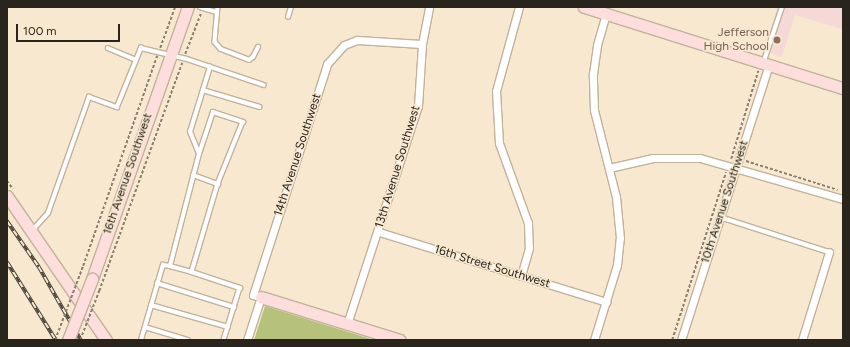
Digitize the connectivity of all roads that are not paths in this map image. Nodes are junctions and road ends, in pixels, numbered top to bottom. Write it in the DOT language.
graph roads {
  1 [pos="188,7"];
  2 [pos="201,7"];
  3 [pos="218,7"];
  4 [pos="291,7"];
  5 [pos="429,7"];
  6 [pos="519,7"];
  7 [pos="584,7"];
  8 [pos="782,7"];
  9 [pos="216,12"];
  10 [pos="610,14"];
  11 [pos="288,16"];
  12 [pos="422,44"];
  13 [pos="258,47"];
  14 [pos="108,48"];
  15 [pos="163,55"];
  16 [pos="136,60"];
  17 [pos="766,64"];
  18 [pos="210,67"];
  19 [pos="264,85"];
  20 [pos="843,88"];
  21 [pos="203,90"];
  22 [pos="260,107"];
  23 [pos="199,154"];
  24 [pos="736,166"];
  25 [pos="609,168"];
  26 [pos="193,175"];
  27 [pos="218,184"];
  28 [pos="7,196"];
  29 [pos="843,199"];
  30 [pos="720,217"];
  31 [pos="31,232"];
  32 [pos="379,232"];
  33 [pos="830,252"];
  34 [pos="170,266"];
  35 [pos="192,272"];
  36 [pos="520,276"];
  37 [pos="157,283"];
  38 [pos="261,297"];
  39 [pos="606,302"];
  40 [pos="151,305"];
  41 [pos="234,307"];
  42 [pos="347,324"];
  43 [pos="145,327"];
  44 [pos="228,327"];
  45 [pos="68,340"];
  46 [pos="106,340"];
  47 [pos="141,340"];
  48 [pos="188,340"];
  49 [pos="224,340"];
  50 [pos="247,340"];
  51 [pos="400,340"];
  52 [pos="594,340"];
  53 [pos="681,340"];
  54 [pos="802,340"];
  1 -- 15 [label="street, 16th Avenue Southwest"];
  2 -- 9 [label="lane"];
  3 -- 9 [label="lane"];
  4 -- 11 [label="lane"];
  5 -- 12 [label="street, 13th Avenue Southwest"];
  6 -- 36 [label="street"];
  7 -- 10 [label="street"];
  8 -- 17 [label="lane"];
  9 -- 13 [label="lane"];
  10 -- 17 [label="street"];
  10 -- 25 [label="street"];
  12 -- 32 [label="street, 13th Avenue Southwest"];
  12 -- 38 [label="street, 14th Avenue Southwest"];
  14 -- 16 [label="lane"];
  15 -- 16 [label="lane"];
  15 -- 18 [label="lane"];
  15 -- 45 [label="street, 16th Avenue Southwest, bridge"];
  16 -- 31 [label="lane"];
  17 -- 20 [label="street"];
  17 -- 24 [label="street, 10th Avenue Southwest"];
  18 -- 19 [label="lane"];
  18 -- 21 [label="lane"];
  21 -- 22 [label="lane"];
  21 -- 23 [label="lane"];
  23 -- 26 [label="lane"];
  23 -- 27 [label="lane"];
  24 -- 25 [label="street"];
  24 -- 29 [label="street"];
  24 -- 30 [label="street, 10th Avenue Southwest"];
  25 -- 39 [label="street"];
  26 -- 27 [label="lane"];
  26 -- 34 [label="lane"];
  27 -- 35 [label="lane"];
  28 -- 31 [label="street"];
  30 -- 33 [label="lane"];
  30 -- 53 [label="street, 10th Avenue Southwest"];
  31 -- 46 [label="street"];
  32 -- 36 [label="street, 16th Street Southwest"];
  32 -- 42 [label="street, 13th Avenue Southwest"];
  33 -- 54 [label="street"];
  34 -- 35 [label="lane"];
  34 -- 37 [label="lane"];
  35 -- 41 [label="lane"];
  36 -- 39 [label="street, 16th Street Southwest"];
  37 -- 40 [label="lane"];
  37 -- 41 [label="lane"];
  38 -- 42 [label="street"];
  38 -- 50 [label="street"];
  39 -- 52 [label="street"];
  40 -- 43 [label="lane"];
  40 -- 44 [label="lane"];
  41 -- 44 [label="lane"];
  42 -- 51 [label="street"];
  43 -- 47 [label="lane"];
  43 -- 48 [label="lane"];
  44 -- 49 [label="lane"];
}
